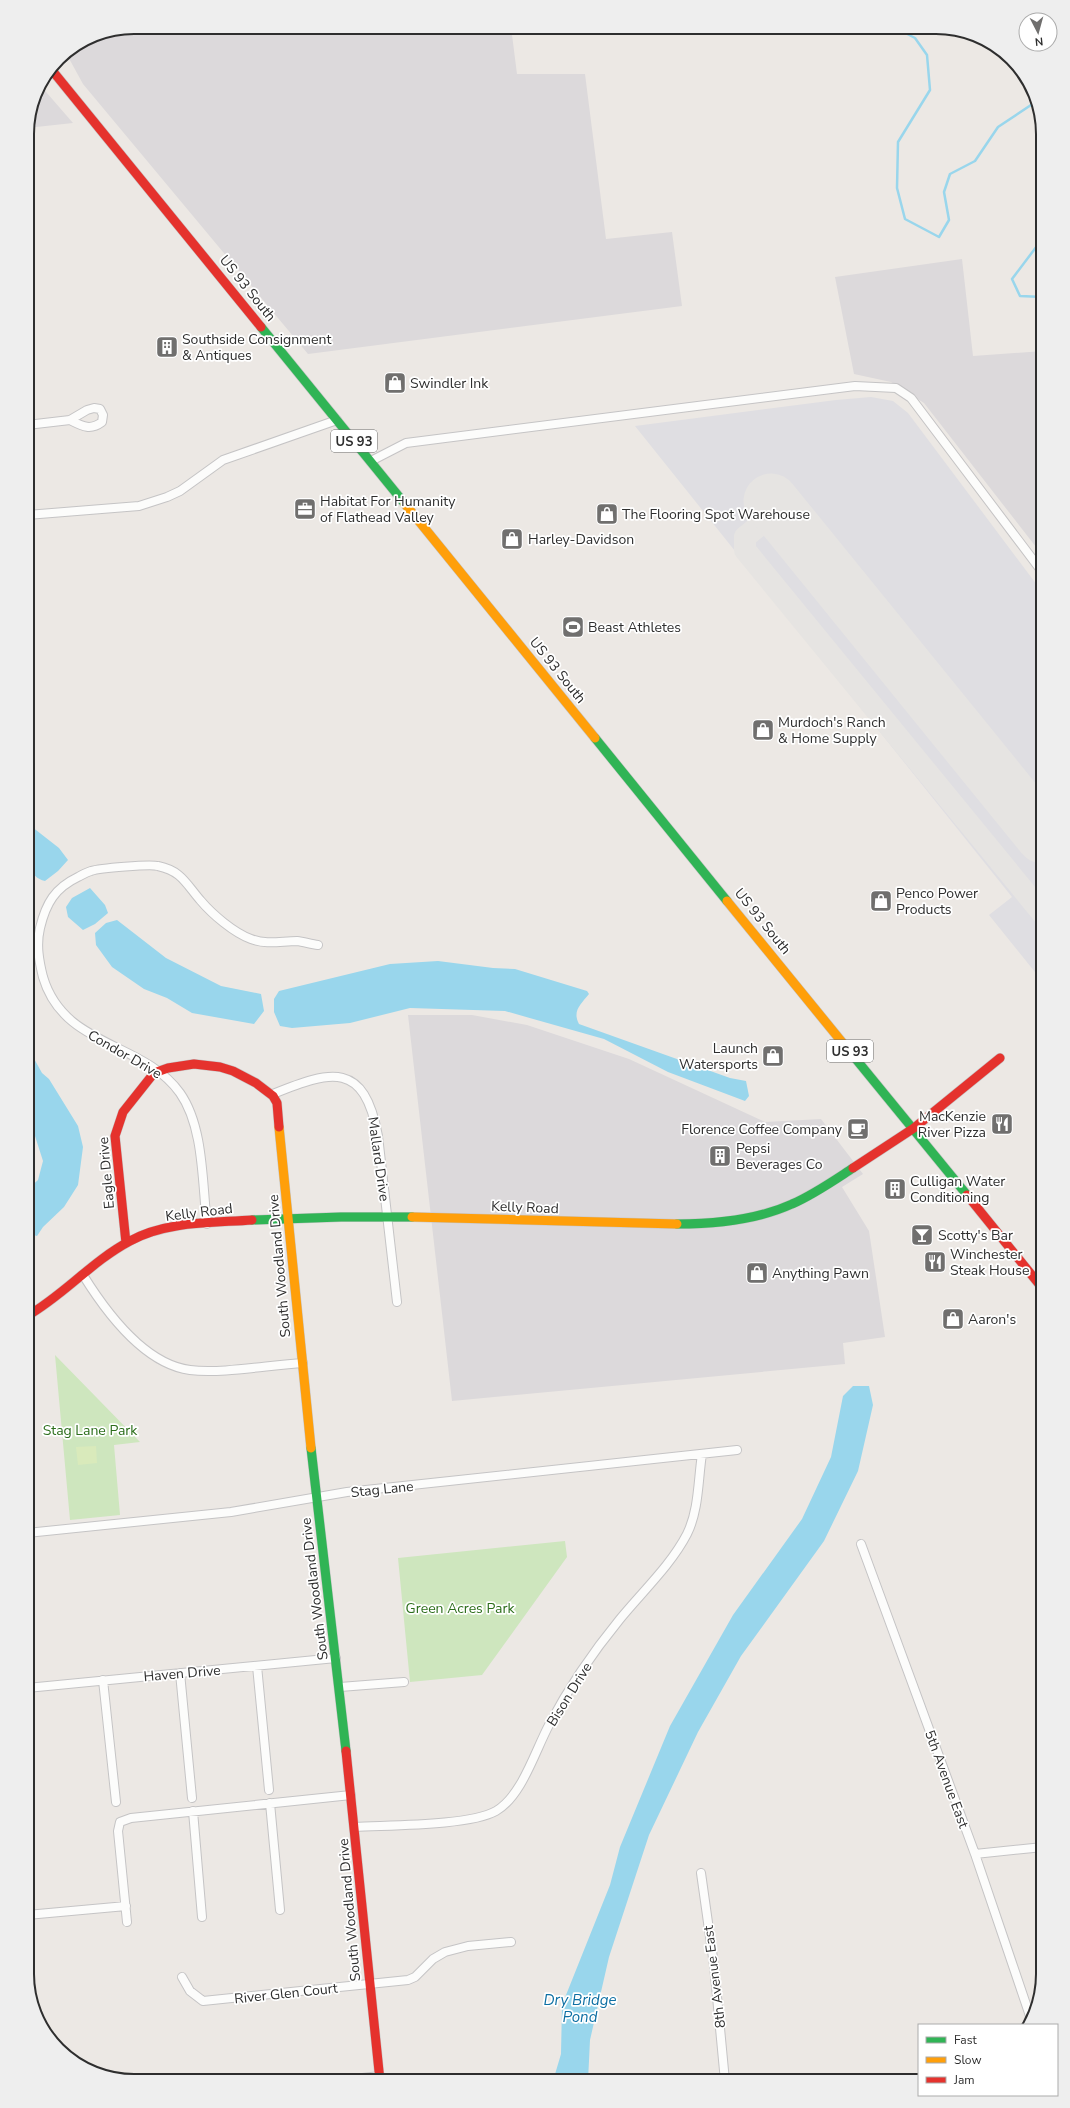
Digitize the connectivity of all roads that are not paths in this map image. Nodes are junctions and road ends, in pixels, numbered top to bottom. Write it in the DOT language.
graph roads {
  1 [pos="55,73"];
  2 [pos="70,420"];
  3 [pos="337,420"];
  4 [pos="34,424"];
  5 [pos="371,461"];
  6 [pos="34,514"];
  7 [pos="1036,564"];
  8 [pos="34,939"];
  9 [pos="38,939"];
  10 [pos="318,945"];
  11 [pos="1000,1058"];
  12 [pos="159,1072"];
  13 [pos="273,1094"];
  14 [pos="913,1129"];
  15 [pos="386,1217"];
  16 [pos="288,1218"];
  17 [pos="207,1224"];
  18 [pos="126,1243"];
  19 [pos="83,1275"];
  20 [pos="1036,1280"];
  21 [pos="397,1302"];
  22 [pos="34,1312"];
  23 [pos="302,1363"];
  24 [pos="738,1450"];
  25 [pos="702,1454"];
  26 [pos="318,1498"];
  27 [pos="34,1532"];
  28 [pos="860,1544"];
  29 [pos="336,1658"];
  30 [pos="257,1666"];
  31 [pos="180,1673"];
  32 [pos="103,1680"];
  33 [pos="404,1682"];
  34 [pos="34,1687"];
  35 [pos="340,1687"];
  36 [pos="269,1790"];
  37 [pos="351,1795"];
  38 [pos="192,1798"];
  39 [pos="116,1802"];
  40 [pos="270,1803"];
  41 [pos="193,1811"];
  42 [pos="355,1827"];
  43 [pos="1036,1848"];
  44 [pos="975,1854"];
  45 [pos="701,1873"];
  46 [pos="126,1906"];
  47 [pos="280,1910"];
  48 [pos="34,1914"];
  49 [pos="202,1917"];
  50 [pos="127,1922"];
  51 [pos="511,1942"];
  52 [pos="182,1976"];
  53 [pos="370,1984"];
  54 [pos="1029,2009"];
  55 [pos="379,2074"];
  56 [pos="724,2074"];
  1 -- 3 [label="street, US 93 South / US 93"];
  2 -- 4 [label="street"];
  3 -- 5 [label="street, US 93 South / US 93"];
  3 -- 6 [label="street"];
  5 -- 7 [label="street"];
  5 -- 14 [label="street, US 93 South / US 93"];
  8 -- 9 [label="street"];
  9 -- 10 [label="street"];
  9 -- 12 [label="street, Condor Drive"];
  11 -- 14 [label="street, Kelly Road"];
  12 -- 13 [label="street, Eagle Drive"];
  12 -- 17 [label="street, Condor Drive"];
  12 -- 18 [label="street, Eagle Drive"];
  13 -- 15 [label="street, Mallard Drive"];
  13 -- 16 [label="street, South Woodland Drive"];
  14 -- 15 [label="street, Kelly Road"];
  14 -- 20 [label="street, US 93 South / US 93"];
  15 -- 16 [label="street, Kelly Road"];
  15 -- 21 [label="street, Mallard Drive"];
  16 -- 17 [label="street, Kelly Road"];
  16 -- 23 [label="street, South Woodland Drive"];
  17 -- 18 [label="street, Kelly Road"];
  18 -- 19 [label="street, Kelly Road"];
  19 -- 22 [label="street, Kelly Road"];
  19 -- 23 [label="street"];
  23 -- 26 [label="street, South Woodland Drive"];
  24 -- 25 [label="street, Stag Lane"];
  25 -- 26 [label="street, Stag Lane"];
  25 -- 42 [label="street, Bison Drive"];
  26 -- 27 [label="street, Stag Lane"];
  26 -- 29 [label="street, South Woodland Drive"];
  28 -- 44 [label="street, 5th Avenue East"];
  29 -- 30 [label="street, Haven Drive"];
  29 -- 35 [label="street, South Woodland Drive"];
  30 -- 31 [label="street, Haven Drive"];
  30 -- 36 [label="street"];
  31 -- 32 [label="street, Haven Drive"];
  31 -- 38 [label="street"];
  32 -- 34 [label="street, Haven Drive"];
  32 -- 39 [label="street"];
  33 -- 35 [label="street"];
  35 -- 37 [label="street, South Woodland Drive"];
  37 -- 40 [label="street"];
  37 -- 42 [label="street, South Woodland Drive"];
  40 -- 41 [label="street"];
  40 -- 47 [label="street"];
  41 -- 46 [label="street"];
  41 -- 49 [label="street"];
  42 -- 53 [label="street, South Woodland Drive"];
  43 -- 44 [label="street"];
  44 -- 54 [label="street, 5th Avenue East"];
  45 -- 56 [label="street, 8th Avenue East"];
  46 -- 48 [label="street"];
  46 -- 50 [label="street"];
  51 -- 53 [label="street, River Glen Court"];
  52 -- 53 [label="street, River Glen Court"];
  53 -- 55 [label="street, South Woodland Drive"];
}
